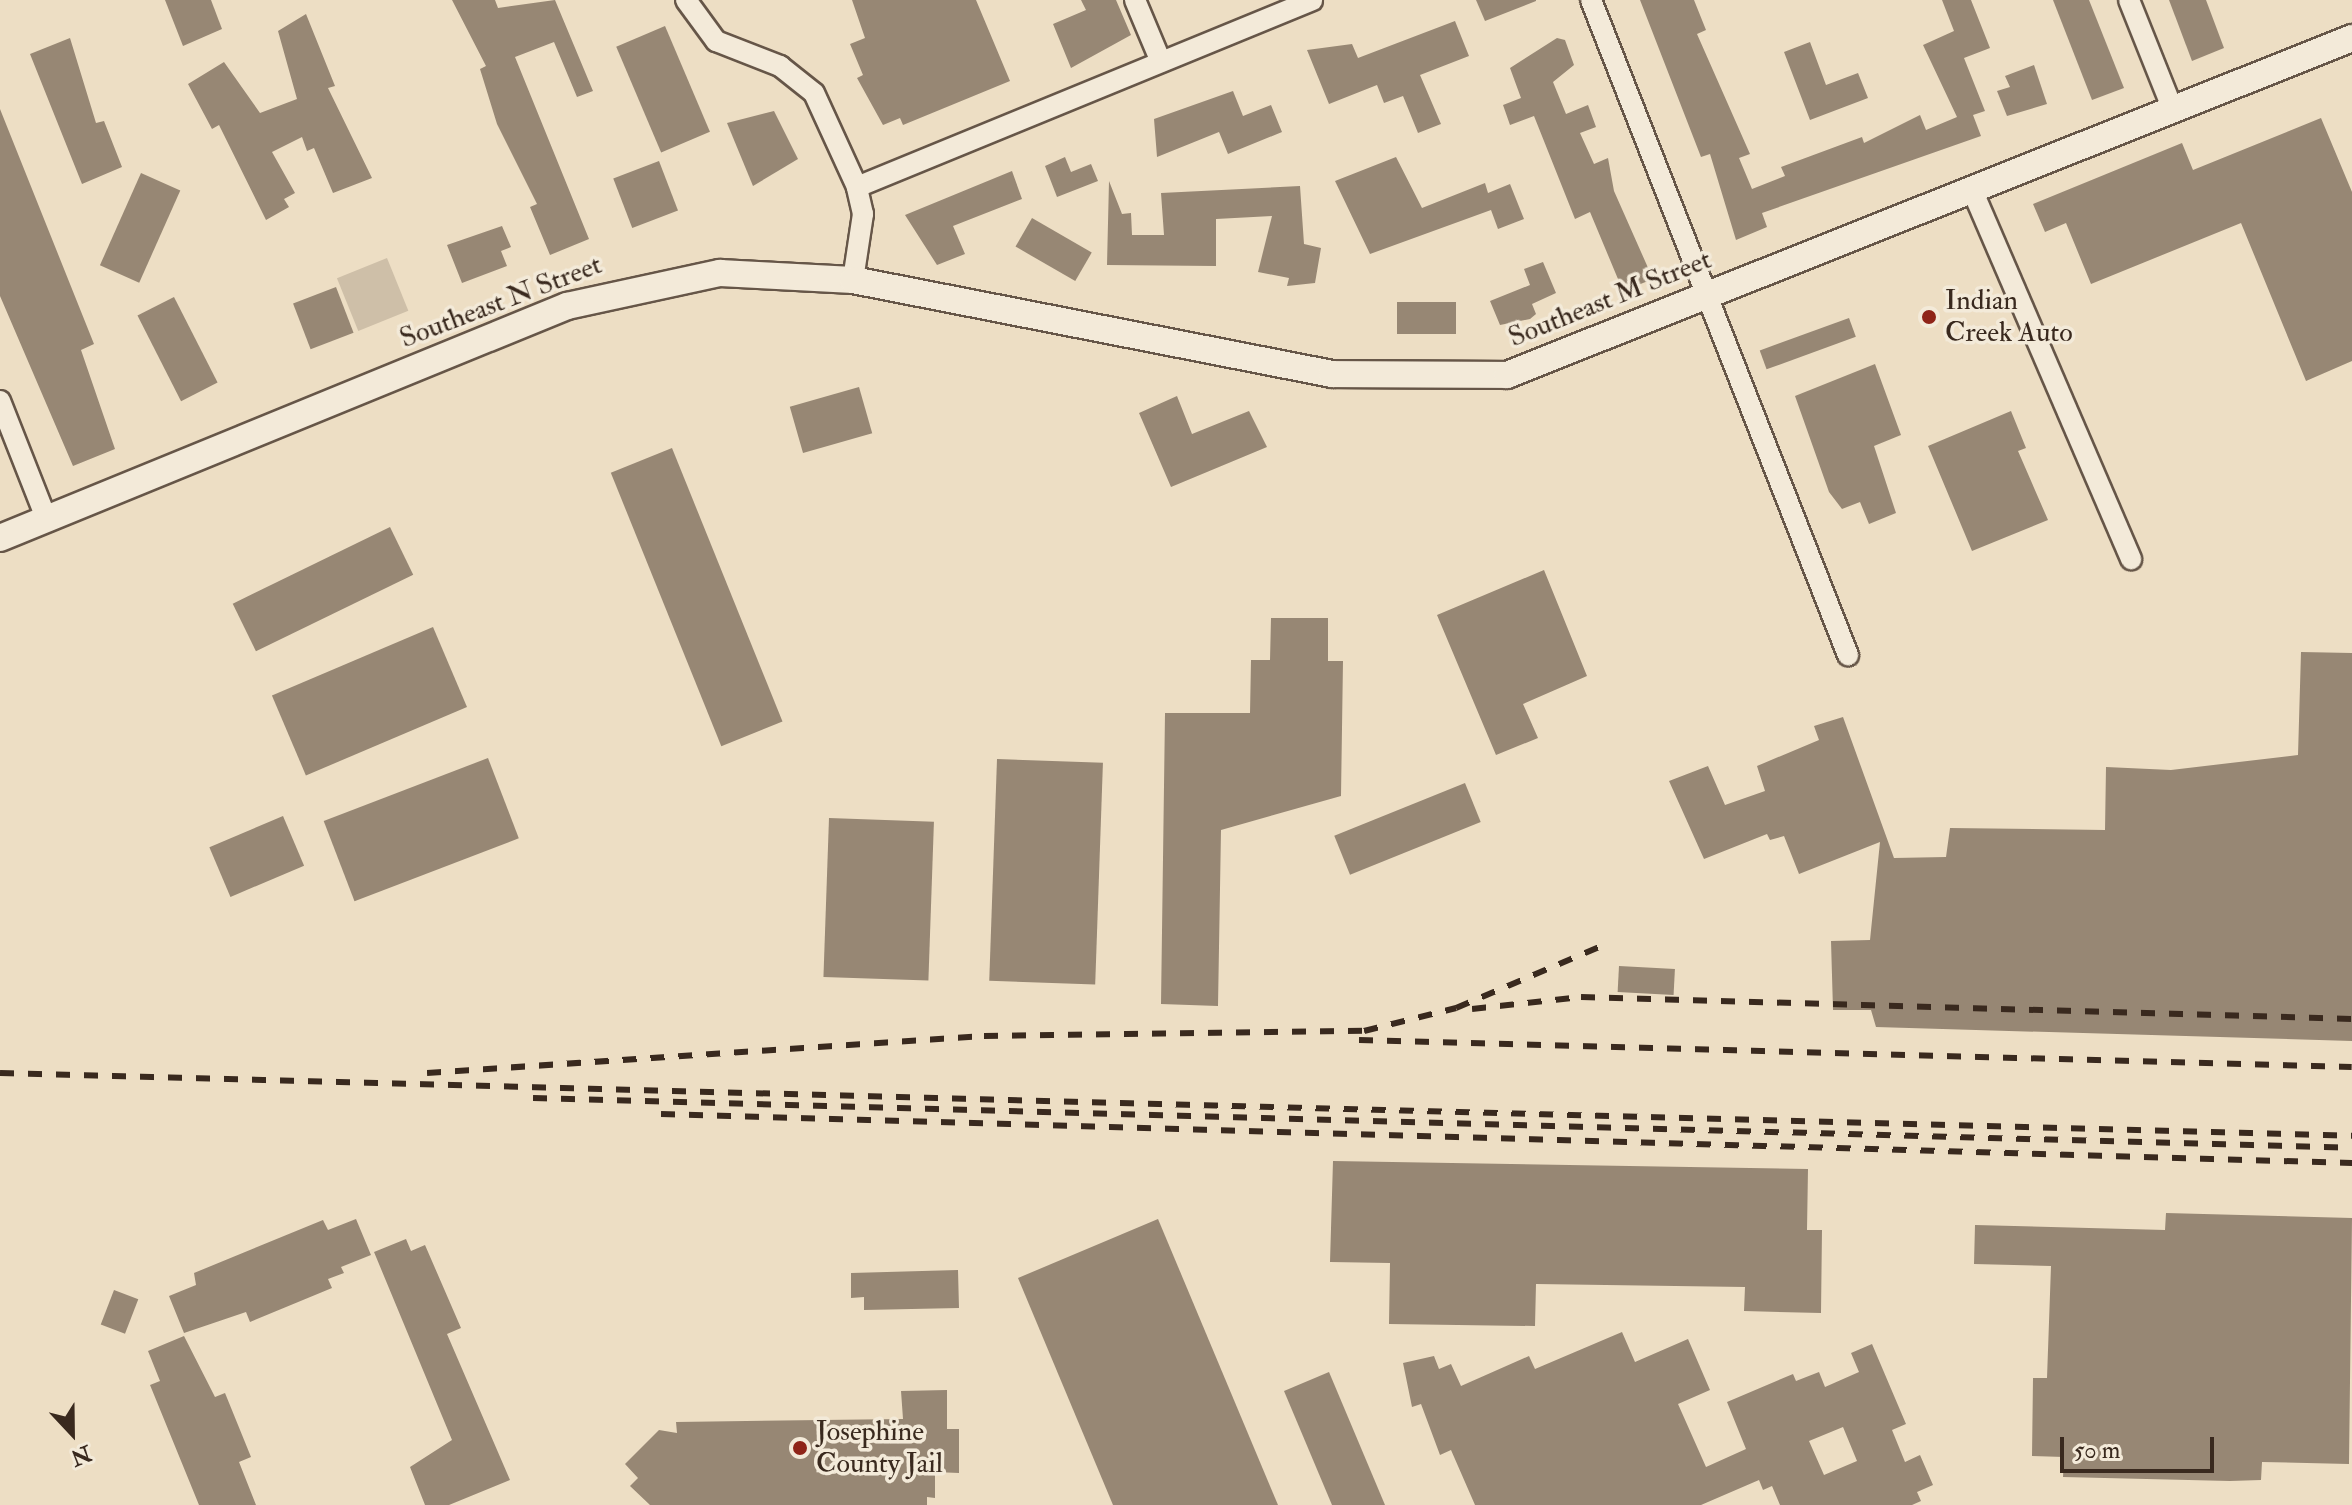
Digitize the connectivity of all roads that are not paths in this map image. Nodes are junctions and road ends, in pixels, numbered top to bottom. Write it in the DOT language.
graph roads {
  1 [pos="686,0"];
  2 [pos="1135,0"];
  3 [pos="1312,0"];
  4 [pos="1591,0"];
  5 [pos="2129,0"];
  6 [pos="2352,38"];
  7 [pos="1161,62"];
  8 [pos="2173,110"];
  9 [pos="857,187"];
  10 [pos="1973,192"];
  11 [pos="853,280"];
  12 [pos="1708,294"];
  13 [pos="0,401"];
  14 [pos="46,518"];
  15 [pos="0,538"];
  16 [pos="2131,559"];
  17 [pos="1848,655"];
  1 -- 9 [label="street"];
  2 -- 7 [label="street"];
  3 -- 7 [label="street"];
  4 -- 12 [label="street"];
  5 -- 8 [label="street"];
  6 -- 8 [label="street, Southeast M Street"];
  7 -- 9 [label="street"];
  8 -- 10 [label="street, Southeast M Street"];
  9 -- 11 [label="street"];
  10 -- 12 [label="street, Southeast M Street"];
  10 -- 16 [label="street"];
  11 -- 12 [label="street, Southeast M Street"];
  11 -- 14 [label="street, Southeast N Street"];
  12 -- 17 [label="street"];
  13 -- 14 [label="street"];
  14 -- 15 [label="street, Southeast N Street"];
}
